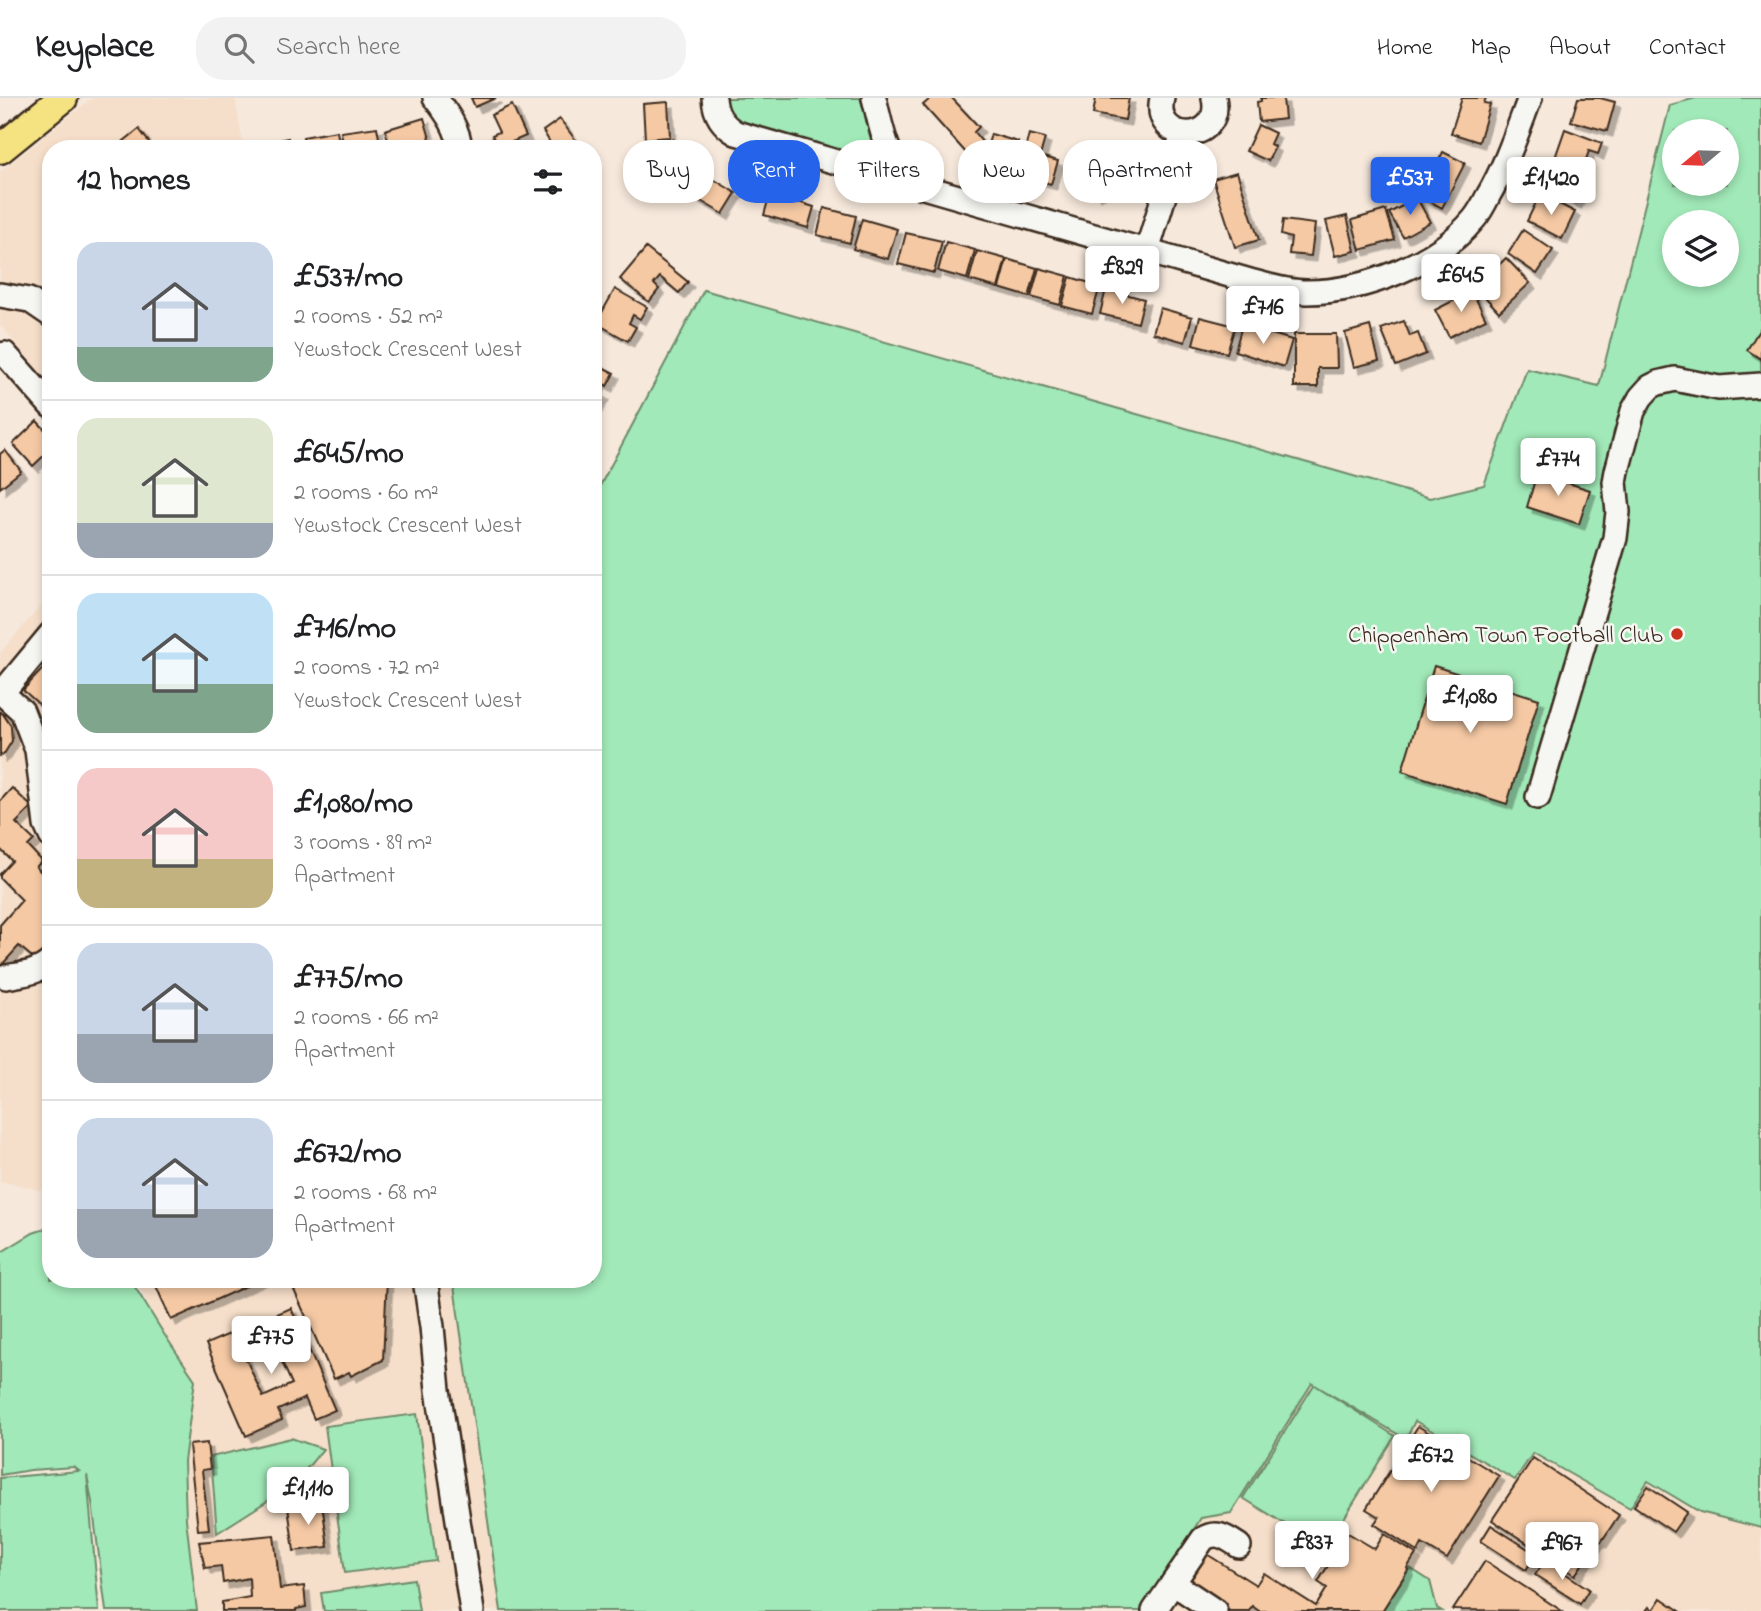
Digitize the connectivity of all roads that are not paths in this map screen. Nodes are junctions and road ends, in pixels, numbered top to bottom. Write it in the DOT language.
graph roads {
  1 [pos="63,98"];
  2 [pos="435,98"];
  3 [pos="874,98"];
  4 [pos="1161,98"];
  5 [pos="1214,98"];
  6 [pos="1530,98"];
  7 [pos="714,102"];
  8 [pos="1183,134"];
  9 [pos="459,140"];
  10 [pos="887,140"];
  11 [pos="0,149"];
  12 [pos="834,160"];
  13 [pos="944,192"];
  14 [pos="1147,251"];
  15 [pos="0,295"];
  16 [pos="42,309"];
  17 [pos="2,356"];
  18 [pos="1761,385"];
  19 [pos="42,397"];
  20 [pos="42,645"];
  21 [pos="42,792"];
  22 [pos="1538,797"];
  23 [pos="42,968"];
  24 [pos="6,977"];
  25 [pos="426,1288"];
  26 [pos="1239,1546"];
  27 [pos="1173,1583"];
  28 [pos="472,1611"];
  29 [pos="1154,1611"];
  30 [pos="1215,1611"];
  1 -- 11 [label="main road"];
  2 -- 9 [label="street"];
  3 -- 10 [label="street"];
  4 -- 8 [label="street"];
  5 -- 8 [label="street"];
  6 -- 14 [label="street"];
  7 -- 12 [label="street"];
  8 -- 14 [label="street"];
  13 -- 14 [label="street"];
  15 -- 16 [label="street"];
  17 -- 19 [label="street"];
  18 -- 22 [label="street"];
  20 -- 21 [label="street"];
  23 -- 24 [label="street"];
  25 -- 28 [label="street"];
  26 -- 27 [label="street"];
  27 -- 29 [label="street"];
  27 -- 30 [label="street"];
}
